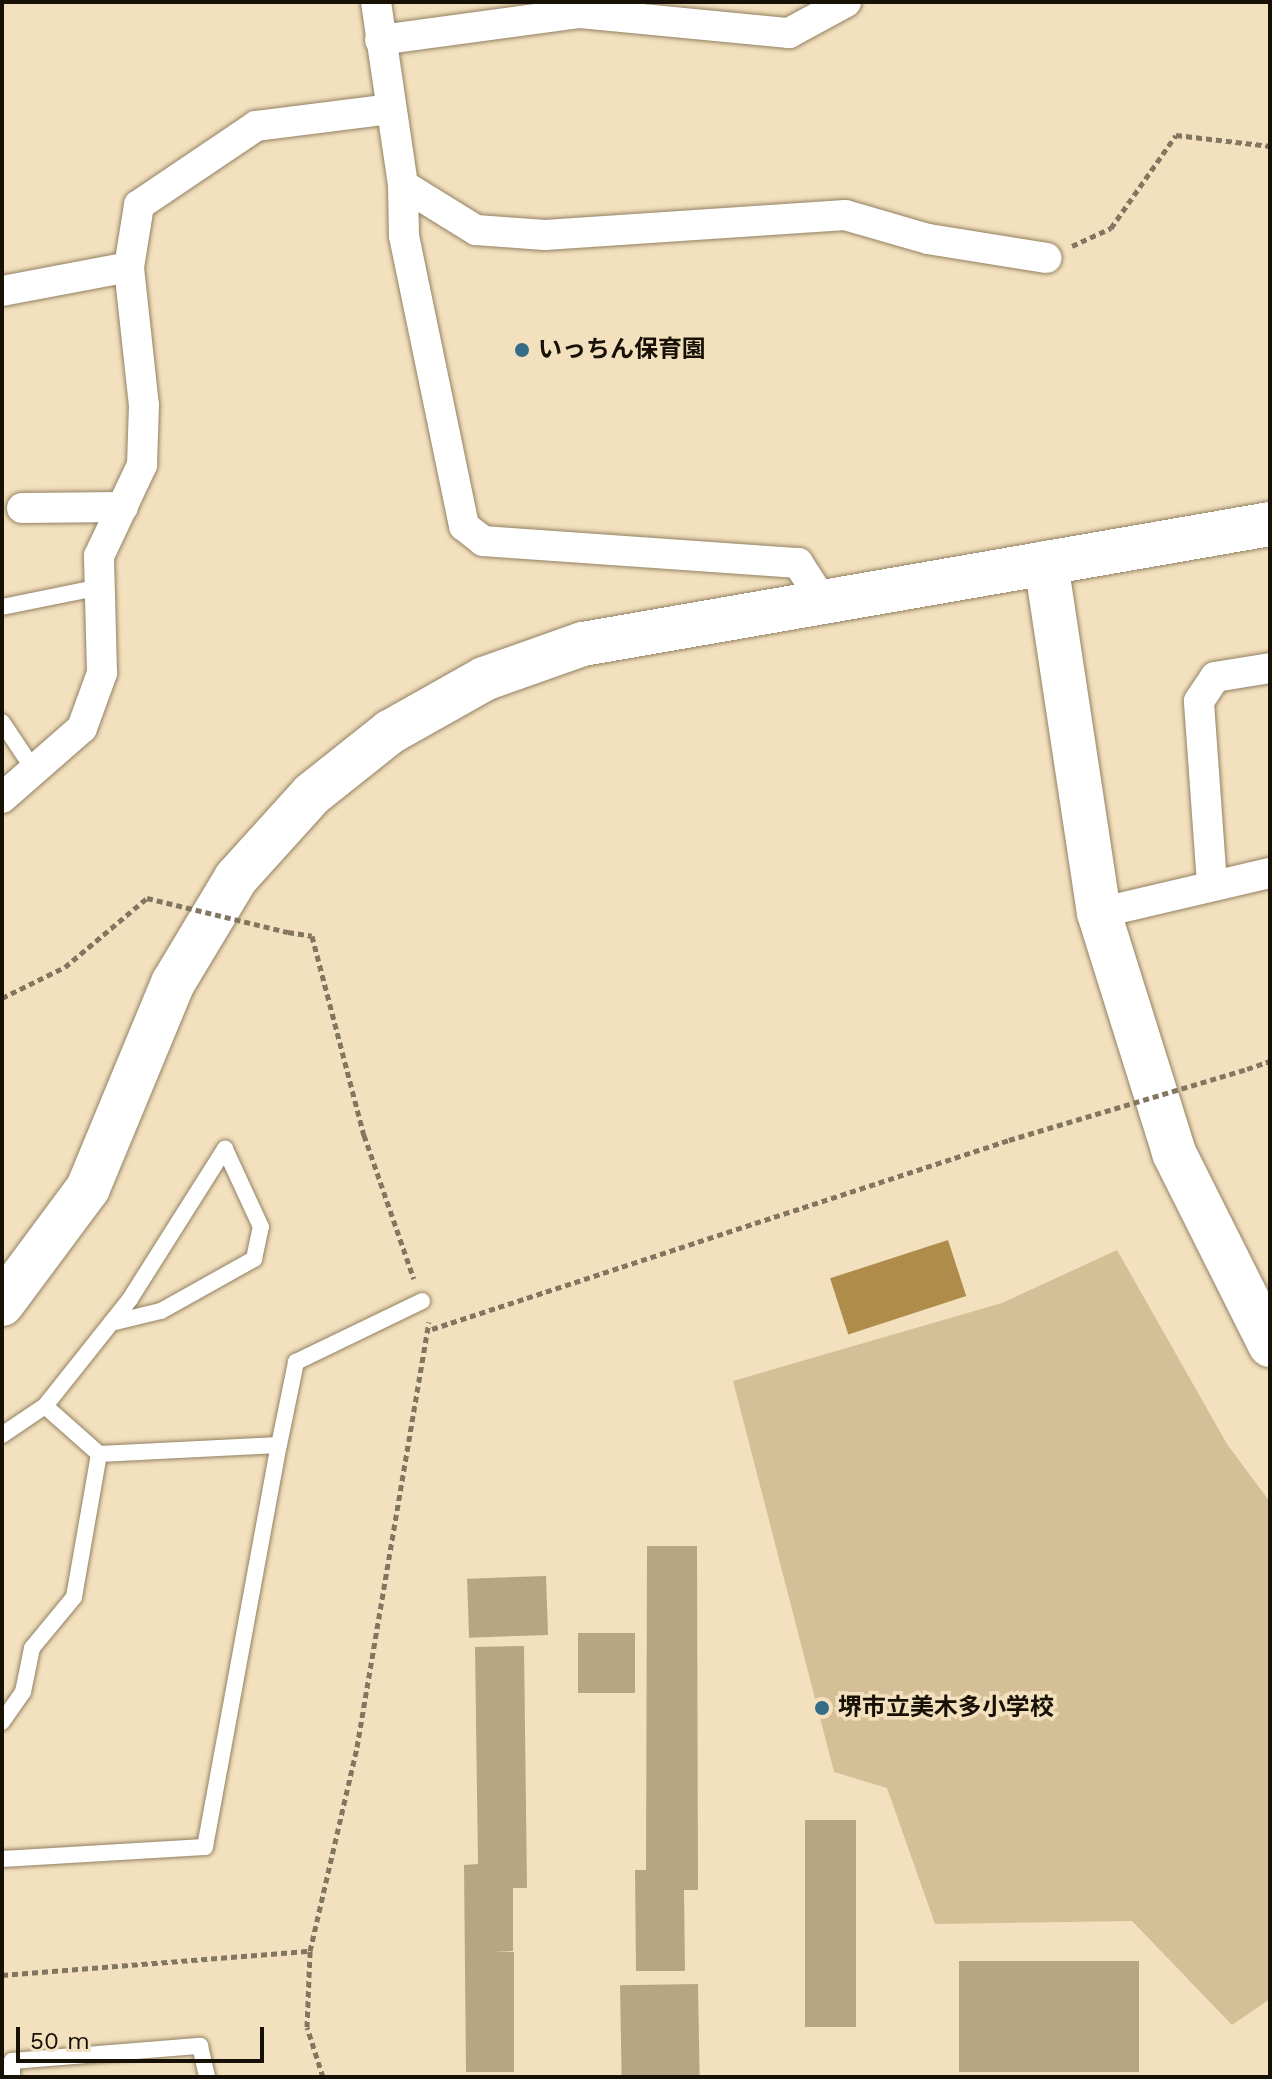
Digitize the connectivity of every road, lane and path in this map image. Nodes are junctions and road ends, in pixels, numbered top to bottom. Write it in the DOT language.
graph roads {
  1 [pos="376,2"];
  2 [pos="846,2"];
  3 [pos="380,40"];
  4 [pos="391,109"];
  5 [pos="1270,146"];
  6 [pos="403,185"];
  7 [pos="1046,258"];
  8 [pos="129,267"];
  9 [pos="2,291"];
  10 [pos="123,507"];
  11 [pos="22,508"];
  12 [pos="1270,524"];
  13 [pos="1046,563"];
  14 [pos="100,587"];
  15 [pos="820,597"];
  16 [pos="2,607"];
  17 [pos="1270,668"];
  18 [pos="2,722"];
  19 [pos="34,770"];
  20 [pos="2,798"];
  21 [pos="1270,873"];
  22 [pos="1212,884"];
  23 [pos="1099,913"];
  24 [pos="2,998"];
  25 [pos="1270,1061"];
  26 [pos="422,1301"];
  27 [pos="2,1304"];
  28 [pos="111,1323"];
  29 [pos="432,1329"];
  30 [pos="1270,1345"];
  31 [pos="45,1406"];
  32 [pos="2,1435"];
  33 [pos="279,1445"];
  34 [pos="99,1454"];
  35 [pos="2,1722"];
  36 [pos="2,1859"];
  37 [pos="310,1951"];
  38 [pos="2,1975"];
  39 [pos="12,2077"];
  40 [pos="207,2077"];
  41 [pos="323,2077"];
  1 -- 3 [label="street"];
  2 -- 3 [label="street"];
  3 -- 4 [label="street"];
  4 -- 6 [label="street"];
  4 -- 8 [label="street"];
  5 -- 7 [label="path"];
  6 -- 7 [label="street"];
  6 -- 15 [label="street"];
  8 -- 9 [label="street"];
  8 -- 10 [label="street"];
  10 -- 11 [label="street"];
  10 -- 14 [label="street"];
  12 -- 13 [label="street"];
  13 -- 15 [label="street"];
  13 -- 23 [label="street"];
  14 -- 16 [label="lane"];
  14 -- 19 [label="street"];
  15 -- 27 [label="street"];
  17 -- 22 [label="street"];
  18 -- 19 [label="lane"];
  19 -- 20 [label="street"];
  21 -- 22 [label="street"];
  22 -- 23 [label="street"];
  23 -- 30 [label="street"];
  24 -- 26 [label="path, bridge"];
  25 -- 29 [label="path, bridge"];
  26 -- 29 [label="path"];
  26 -- 33 [label="lane"];
  28 -- 28 [label="lane"];
  28 -- 31 [label="lane"];
  29 -- 37 [label="path"];
  31 -- 32 [label="lane"];
  31 -- 34 [label="lane"];
  33 -- 34 [label="lane"];
  33 -- 36 [label="lane"];
  34 -- 35 [label="lane"];
  37 -- 38 [label="path"];
  37 -- 41 [label="path"];
  39 -- 40 [label="lane"];
}
